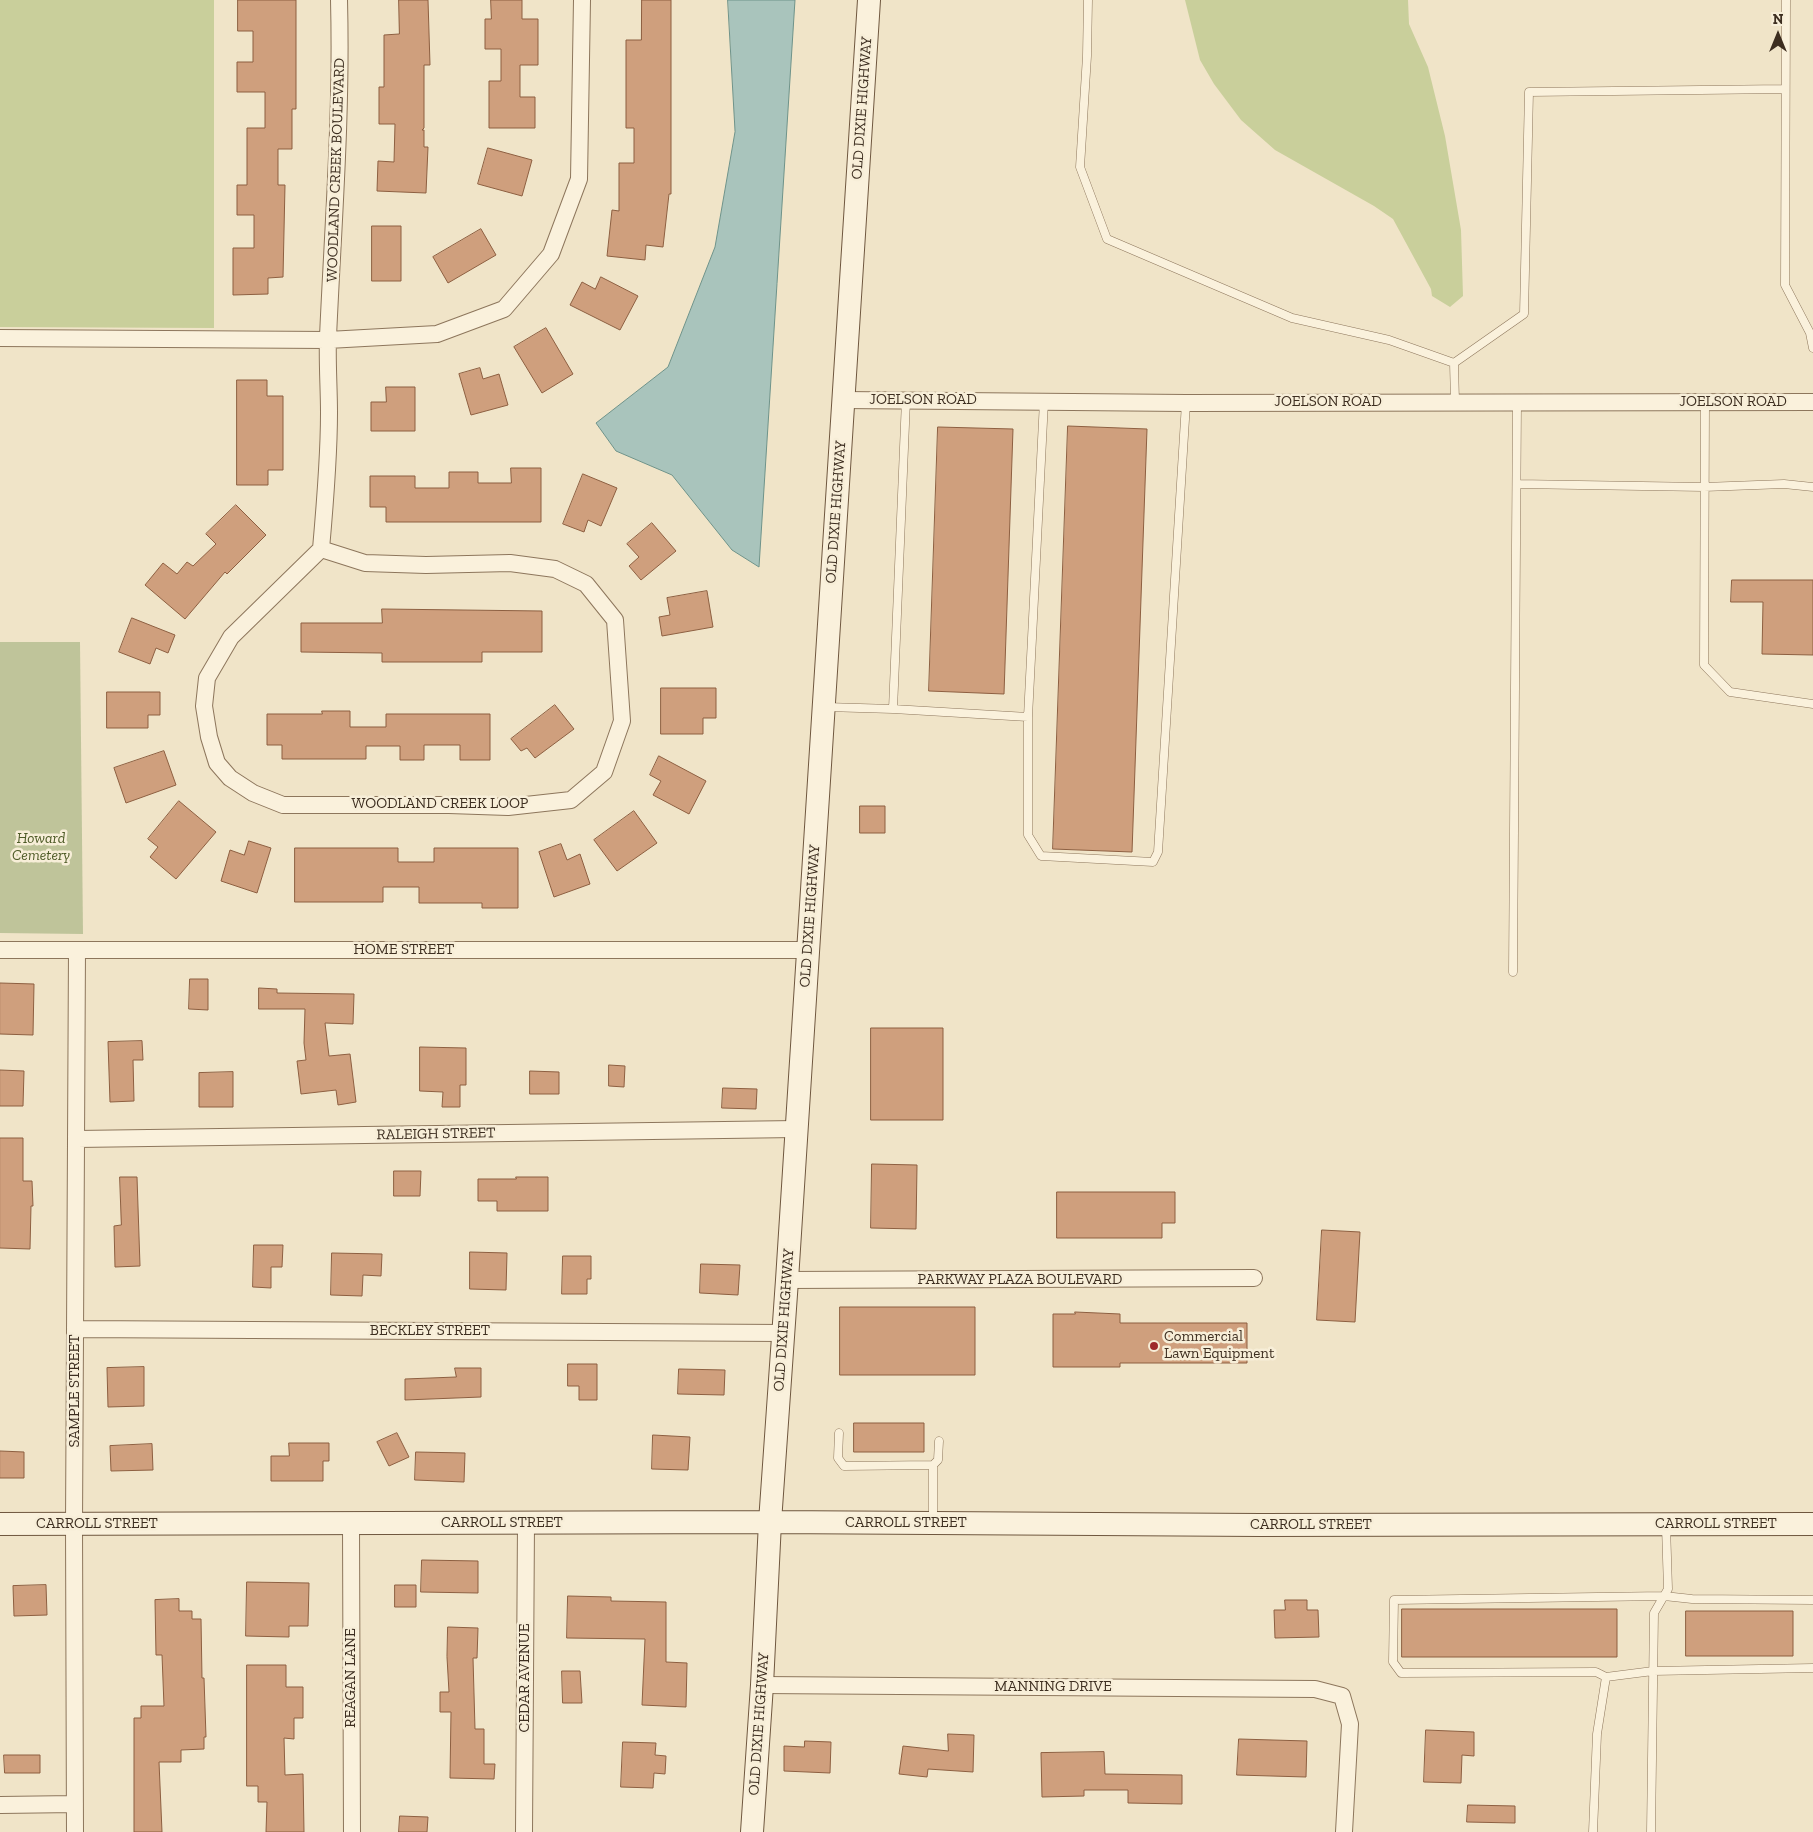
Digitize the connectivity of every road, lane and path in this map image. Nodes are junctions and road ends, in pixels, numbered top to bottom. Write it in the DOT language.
graph roads {
  1 [pos="339,0"];
  2 [pos="582,0"];
  3 [pos="869,0"];
  4 [pos="1088,0"];
  5 [pos="1786,0"];
  6 [pos="1785,90"];
  7 [pos="0,338"];
  8 [pos="328,340"];
  9 [pos="1813,348"];
  10 [pos="1454,363"];
  11 [pos="843,400"];
  12 [pos="906,400"];
  13 [pos="1044,401"];
  14 [pos="1455,402"];
  15 [pos="1517,402"];
  16 [pos="1705,402"];
  17 [pos="1813,402"];
  18 [pos="1186,403"];
  19 [pos="1516,484"];
  20 [pos="1704,487"];
  21 [pos="1813,487"];
  22 [pos="321,549"];
  23 [pos="1813,704"];
  24 [pos="823,707"];
  25 [pos="893,709"];
  26 [pos="1028,717"];
  27 [pos="0,950"];
  28 [pos="77,950"];
  29 [pos="808,950"];
  30 [pos="1513,972"];
  31 [pos="796,1129"];
  32 [pos="77,1139"];
  33 [pos="1254,1278"];
  34 [pos="787,1280"];
  35 [pos="76,1330"];
  36 [pos="783,1333"];
  37 [pos="839,1432"];
  38 [pos="938,1441"];
  39 [pos="933,1465"];
  40 [pos="770,1522"];
  41 [pos="526,1523"];
  42 [pos="933,1523"];
  43 [pos="0,1524"];
  44 [pos="74,1524"];
  45 [pos="351,1524"];
  46 [pos="1666,1524"];
  47 [pos="1813,1524"];
  48 [pos="1664,1596"];
  49 [pos="1813,1600"];
  50 [pos="1813,1668"];
  51 [pos="1653,1671"];
  52 [pos="1606,1677"];
  53 [pos="762,1685"];
  54 [pos="75,1804"];
  55 [pos="0,1805"];
  56 [pos="75,1832"];
  57 [pos="352,1832"];
  58 [pos="524,1832"];
  59 [pos="752,1832"];
  60 [pos="1344,1832"];
  61 [pos="1593,1832"];
  62 [pos="1651,1832"];
  1 -- 8 [label="street, WOODLAND CREEK BOULEVARD"];
  2 -- 8 [label="street"];
  3 -- 11 [label="street, OLD DIXIE HIGHWAY"];
  4 -- 10 [label="lane"];
  5 -- 6 [label="lane"];
  6 -- 9 [label="lane"];
  6 -- 10 [label="lane"];
  7 -- 8 [label="street"];
  8 -- 22 [label="street"];
  10 -- 14 [label="lane"];
  11 -- 12 [label="street, JOELSON ROAD"];
  11 -- 24 [label="street, OLD DIXIE HIGHWAY"];
  12 -- 13 [label="street, JOELSON ROAD"];
  12 -- 25 [label="lane"];
  13 -- 18 [label="street, JOELSON ROAD"];
  13 -- 26 [label="lane"];
  14 -- 15 [label="street, JOELSON ROAD"];
  14 -- 18 [label="street, JOELSON ROAD"];
  15 -- 16 [label="street, JOELSON ROAD"];
  15 -- 19 [label="lane"];
  16 -- 17 [label="street, JOELSON ROAD"];
  16 -- 20 [label="lane"];
  18 -- 26 [label="lane"];
  19 -- 20 [label="lane"];
  19 -- 30 [label="lane"];
  20 -- 21 [label="lane"];
  20 -- 23 [label="lane"];
  22 -- 22 [label="street, WOODLAND CREEK LOOP"];
  24 -- 25 [label="lane"];
  24 -- 29 [label="street, OLD DIXIE HIGHWAY"];
  25 -- 26 [label="lane"];
  27 -- 28 [label="street, HOME STREET"];
  28 -- 29 [label="street, HOME STREET"];
  28 -- 32 [label="street, SAMPLE STREET"];
  29 -- 31 [label="street, OLD DIXIE HIGHWAY"];
  31 -- 32 [label="street, RALEIGH STREET"];
  31 -- 34 [label="street, OLD DIXIE HIGHWAY"];
  32 -- 35 [label="street, SAMPLE STREET"];
  33 -- 34 [label="street, PARKWAY PLAZA BOULEVARD"];
  34 -- 36 [label="street, OLD DIXIE HIGHWAY"];
  35 -- 36 [label="street, BECKLEY STREET"];
  35 -- 44 [label="street, SAMPLE STREET"];
  36 -- 40 [label="street, OLD DIXIE HIGHWAY"];
  37 -- 39 [label="lane"];
  38 -- 39 [label="lane"];
  39 -- 42 [label="lane"];
  40 -- 41 [label="street, CARROLL STREET"];
  40 -- 42 [label="street, CARROLL STREET"];
  40 -- 53 [label="street, OLD DIXIE HIGHWAY"];
  41 -- 45 [label="street, CARROLL STREET"];
  41 -- 58 [label="street, CEDAR AVENUE"];
  42 -- 46 [label="street, CARROLL STREET"];
  43 -- 44 [label="street, CARROLL STREET"];
  44 -- 45 [label="street, CARROLL STREET"];
  44 -- 54 [label="street, SAMPLE STREET"];
  45 -- 57 [label="street, REAGAN LANE"];
  46 -- 47 [label="street, CARROLL STREET"];
  46 -- 48 [label="lane"];
  48 -- 49 [label="lane"];
  48 -- 51 [label="lane"];
  48 -- 52 [label="lane"];
  50 -- 51 [label="lane"];
  51 -- 52 [label="lane"];
  51 -- 62 [label="lane"];
  52 -- 61 [label="lane"];
  53 -- 59 [label="street, OLD DIXIE HIGHWAY"];
  53 -- 60 [label="street, MANNING DRIVE"];
  54 -- 55 [label="street"];
  54 -- 56 [label="street, SAMPLE STREET"];
}
